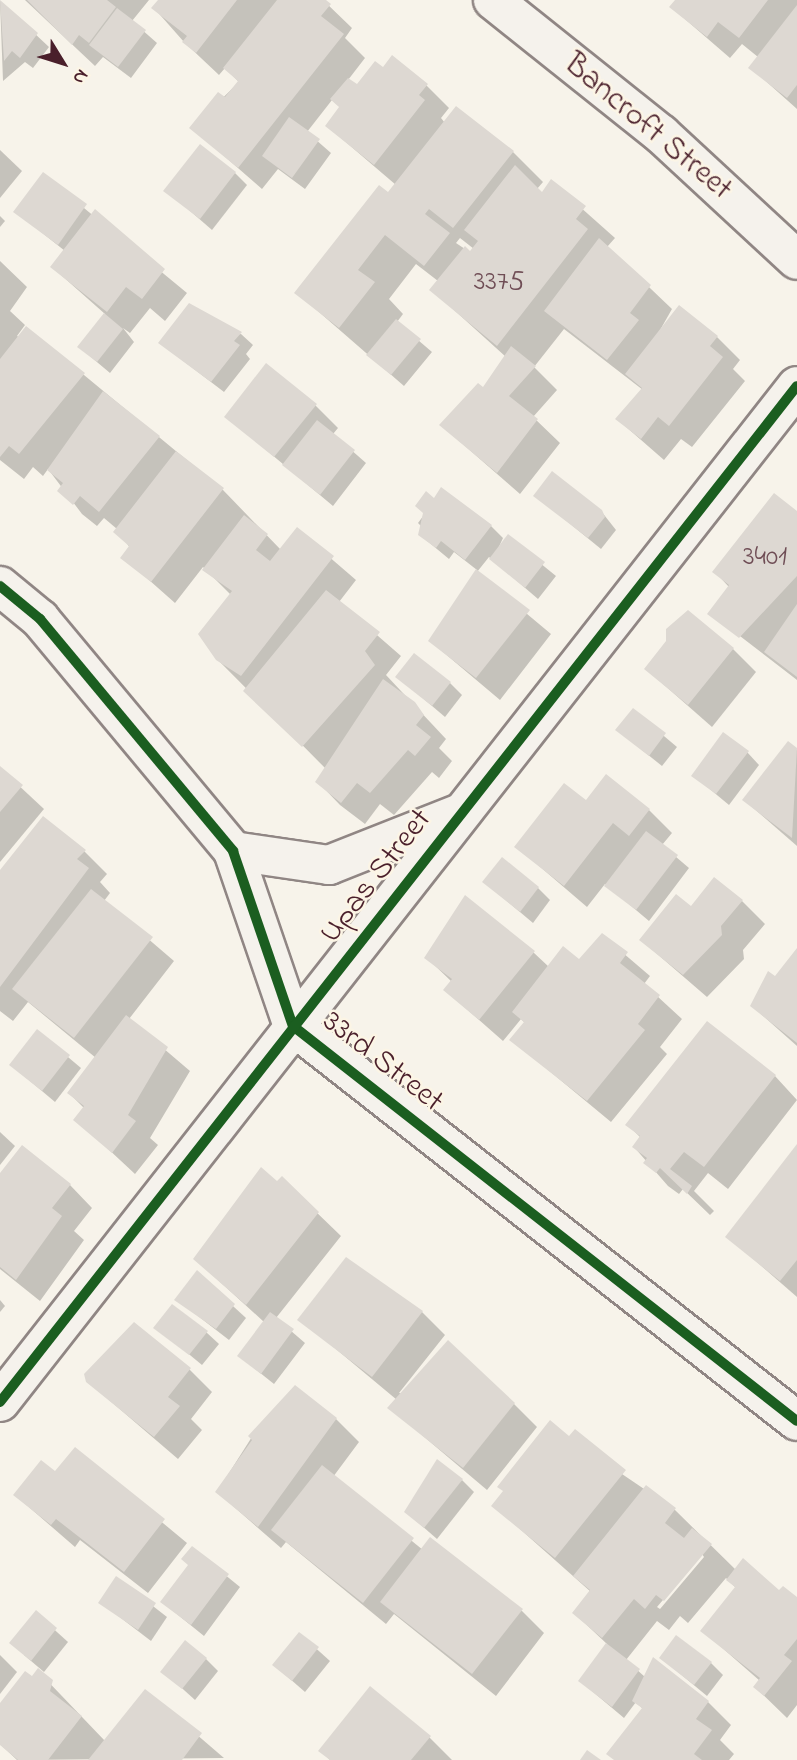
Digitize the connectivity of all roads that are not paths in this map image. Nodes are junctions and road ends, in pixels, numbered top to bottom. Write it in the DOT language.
graph roads {
  1 [pos="493,0"];
  2 [pos="797,260"];
  3 [pos="797,386"];
  4 [pos="0,586"];
  5 [pos="460,813"];
  6 [pos="233,851"];
  7 [pos="293,1026"];
  8 [pos="0,1402"];
  9 [pos="797,1421"];
  1 -- 2 [label="street, Bancroft Street"];
  3 -- 5 [label="street, Upas Street"];
  4 -- 6 [label="street, 33rd Street"];
  5 -- 6 [label="street"];
  5 -- 7 [label="street, Upas Street"];
  6 -- 7 [label="street, 33rd Street"];
  7 -- 8 [label="street, Upas Street"];
  7 -- 9 [label="street, 33rd Street"];
}
